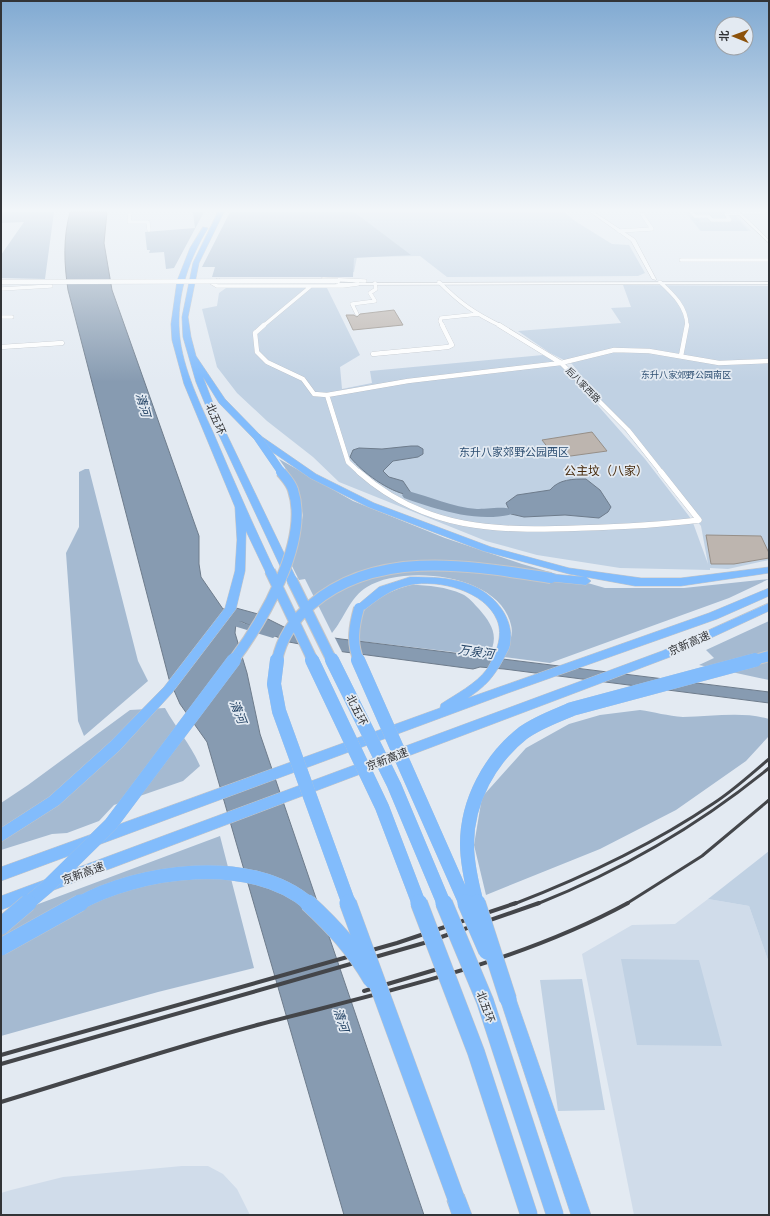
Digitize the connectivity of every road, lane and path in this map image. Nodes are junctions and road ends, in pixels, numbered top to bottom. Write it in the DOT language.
graph roads {
  1 [pos="185,269"];
  2 [pos="195,269"];
  3 [pos="648,269"];
  4 [pos="654,279"];
  5 [pos="769,279"];
  6 [pos="1,281"];
  7 [pos="337,282"];
  8 [pos="364,282"];
  9 [pos="439,282"];
  10 [pos="660,282"];
  11 [pos="375,283"];
  12 [pos="769,283"];
  13 [pos="51,284"];
  14 [pos="128,284"];
  15 [pos="1,285"];
  16 [pos="311,286"];
  17 [pos="1,289"];
  18 [pos="357,314"];
  19 [pos="479,314"];
  20 [pos="1,317"];
  21 [pos="12,317"];
  22 [pos="62,343"];
  23 [pos="1,346"];
  24 [pos="373,354"];
  25 [pos="680,356"];
  26 [pos="193,357"];
  27 [pos="769,361"];
  28 [pos="562,363"];
  29 [pos="327,395"];
  30 [pos="258,438"];
  31 [pos="240,507"];
  32 [pos="769,570"];
  33 [pos="641,582"];
  34 [pos="769,592"];
  35 [pos="769,607"];
  36 [pos="769,656"];
  37 [pos="429,717"];
  38 [pos="1,836"];
  39 [pos="1,874"];
  40 [pos="1,903"];
  41 [pos="1,926"];
  42 [pos="1,947"];
  43 [pos="508,999"];
  44 [pos="387,1006"];
  45 [pos="462,1215"];
  46 [pos="529,1215"];
  47 [pos="555,1215"];
  48 [pos="581,1215"];
  1 -- 31 [label="highway, 北五环"];
  2 -- 26 [label="highway, 北五环"];
  3 -- 4 [label="main road"];
  4 -- 5 [label="main road"];
  4 -- 8 [label="main road"];
  6 -- 7 [label="main road, bridge"];
  6 -- 13 [label="street"];
  7 -- 8 [label="main road"];
  7 -- 15 [label="main road, bridge"];
  8 -- 11 [label="main road"];
  8 -- 16 [label="street"];
  8 -- 16 [label="street"];
  9 -- 10 [label="main road"];
  9 -- 11 [label="main road"];
  9 -- 19 [label="street, 后八家西路"];
  10 -- 12 [label="main road"];
  10 -- 25 [label="street"];
  11 -- 18 [label="street"];
  13 -- 14 [label="street, bridge"];
  13 -- 17 [label="street"];
  16 -- 29 [label="street"];
  19 -- 24 [label="street"];
  19 -- 28 [label="street, 后八家西路"];
  20 -- 21 [label="street"];
  22 -- 23 [label="street"];
  25 -- 27 [label="street"];
  25 -- 28 [label="street"];
  26 -- 30 [label="highway"];
  26 -- 47 [label="highway, 北五环, bridge"];
  28 -- 29 [label="street"];
  28 -- 29 [label="street, 后八家西路"];
  30 -- 33 [label="highway"];
  30 -- 41 [label="highway, bridge"];
  31 -- 38 [label="highway"];
  31 -- 46 [label="highway, 北五环, bridge"];
  32 -- 33 [label="highway"];
  33 -- 44 [label="highway, bridge"];
  34 -- 37 [label="highway, 京新高速"];
  35 -- 40 [label="highway, 京新高速"];
  36 -- 43 [label="highway, bridge"];
  37 -- 39 [label="highway, 京新高速"];
  37 -- 43 [label="highway, bridge"];
  42 -- 44 [label="highway, bridge"];
  43 -- 48 [label="highway"];
  44 -- 45 [label="highway, bridge"];
}
